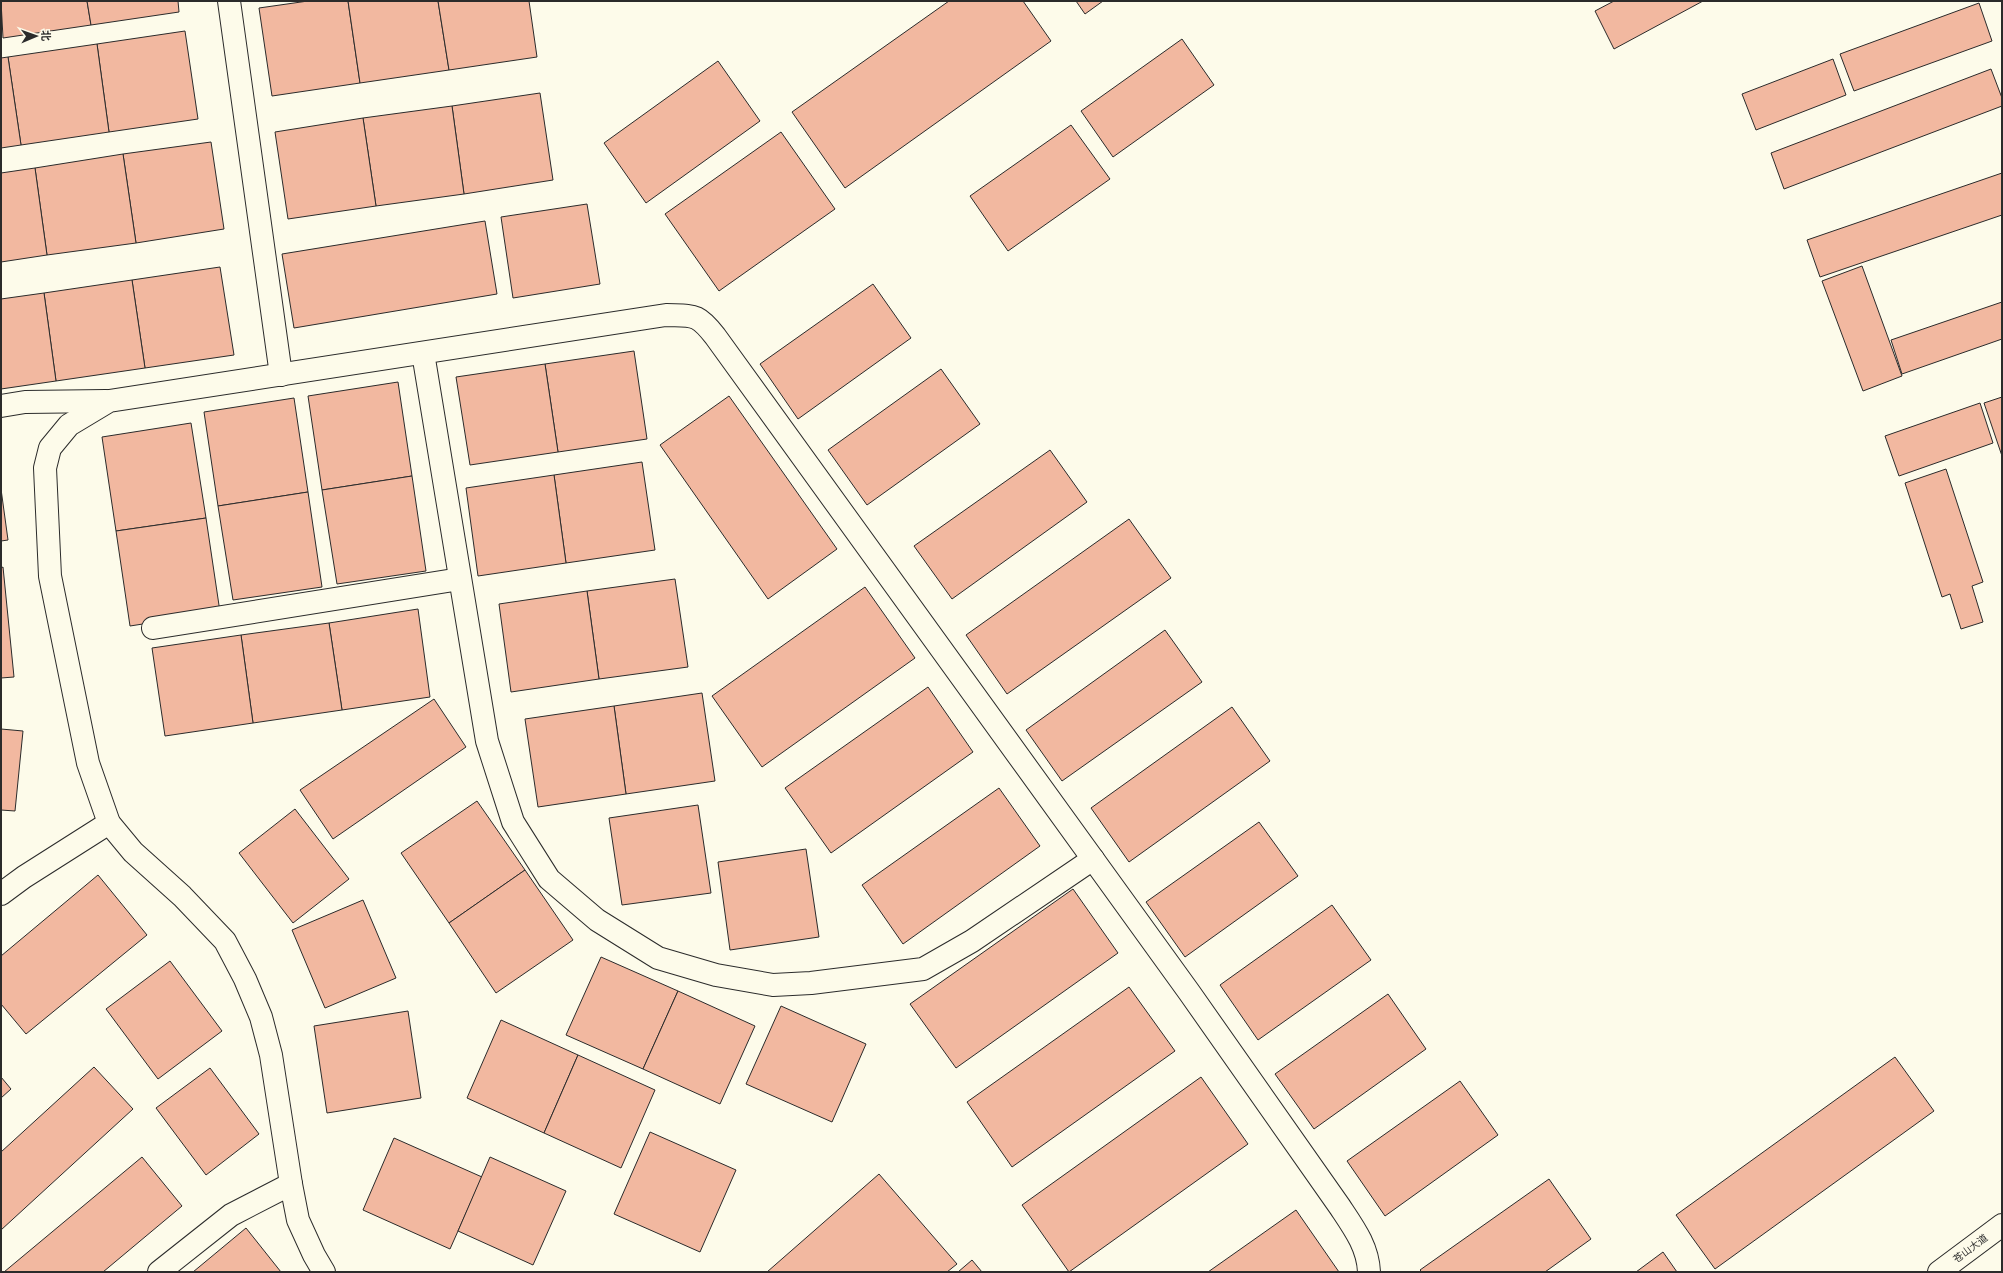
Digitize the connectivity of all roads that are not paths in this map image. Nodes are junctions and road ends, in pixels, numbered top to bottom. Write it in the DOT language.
graph roads {
  1 [pos="229,1"];
  2 [pos="423,353"];
  3 [pos="281,375"];
  4 [pos="109,401"];
  5 [pos="1,406"];
  6 [pos="460,579"];
  7 [pos="153,628"];
  8 [pos="109,823"];
  9 [pos="1093,859"];
  10 [pos="1,894"];
  11 [pos="291,1184"];
  12 [pos="2002,1225"];
  13 [pos="159,1272"];
  14 [pos="324,1272"];
  15 [pos="1369,1272"];
  16 [pos="1939,1272"];
  1 -- 3 [label="street"];
  2 -- 3 [label="street"];
  2 -- 6 [label="street"];
  2 -- 9 [label="street"];
  3 -- 4 [label="street"];
  4 -- 5 [label="street"];
  4 -- 8 [label="street"];
  6 -- 7 [label="street"];
  6 -- 9 [label="street"];
  8 -- 10 [label="street"];
  8 -- 11 [label="street"];
  9 -- 15 [label="street"];
  11 -- 13 [label="street"];
  11 -- 14 [label="street"];
  12 -- 16 [label="street, 苍山大道"];
}
